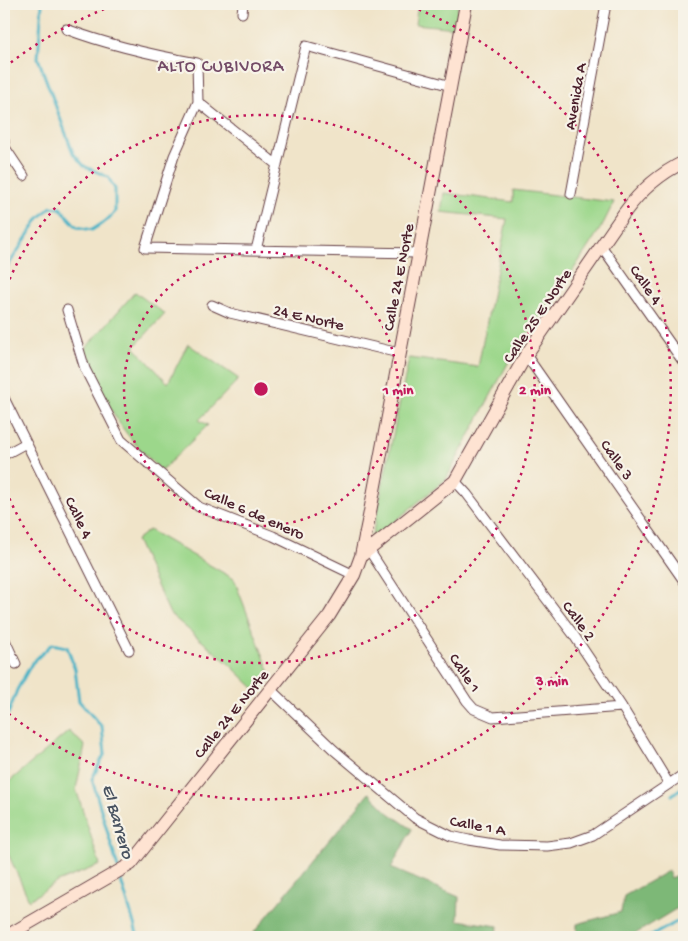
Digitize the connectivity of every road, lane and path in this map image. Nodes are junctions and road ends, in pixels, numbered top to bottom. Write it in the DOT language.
graph roads {
  1 [pos="466,4"];
  2 [pos="606,4"];
  3 [pos="66,29"];
  4 [pos="451,86"];
  5 [pos="198,102"];
  6 [pos="4,141"];
  7 [pos="684,162"];
  8 [pos="277,165"];
  9 [pos="24,176"];
  10 [pos="571,194"];
  11 [pos="602,246"];
  12 [pos="256,250"];
  13 [pos="418,253"];
  14 [pos="212,305"];
  15 [pos="67,310"];
  16 [pos="399,353"];
  17 [pos="526,355"];
  18 [pos="684,363"];
  19 [pos="4,398"];
  20 [pos="26,443"];
  21 [pos="4,455"];
  22 [pos="455,481"];
  23 [pos="365,553"];
  24 [pos="354,575"];
  25 [pos="684,581"];
  26 [pos="4,638"];
  27 [pos="129,650"];
  28 [pos="16,664"];
  29 [pos="270,689"];
  30 [pos="622,707"];
  31 [pos="684,774"];
  32 [pos="670,784"];
  33 [pos="4,937"];
  1 -- 4 [label="main road, Calle 24 E Norte"];
  2 -- 10 [label="street, Avenida A"];
  3 -- 5 [label="street"];
  4 -- 8 [label="street"];
  4 -- 13 [label="main road, Calle 24 E Norte"];
  5 -- 8 [label="street"];
  5 -- 12 [label="street"];
  6 -- 9 [label="street"];
  7 -- 11 [label="main road, Calle 25 E Norte"];
  8 -- 12 [label="street"];
  11 -- 17 [label="main road, Calle 25 E Norte"];
  11 -- 18 [label="street, Calle 4"];
  12 -- 13 [label="street"];
  13 -- 16 [label="main road, Calle 24 E Norte"];
  14 -- 16 [label="street, 24 E Norte"];
  15 -- 24 [label="street, Calle 6 de enero"];
  16 -- 23 [label="main road, Calle 24 E Norte"];
  17 -- 22 [label="main road, Calle 25 E Norte"];
  17 -- 25 [label="street, Calle 3"];
  19 -- 20 [label="street, Calle 4"];
  20 -- 21 [label="street"];
  20 -- 27 [label="street, Calle 4"];
  22 -- 23 [label="main road, Calle 25 E Norte"];
  22 -- 30 [label="street, Calle 2"];
  23 -- 24 [label="main road, Calle 24 E Norte"];
  23 -- 30 [label="street, Calle 1"];
  24 -- 29 [label="main road, Calle 24 E Norte"];
  26 -- 28 [label="street"];
  29 -- 32 [label="street, Calle 1 A"];
  29 -- 33 [label="main road, Calle 24 E Norte"];
  30 -- 32 [label="street, Calle 2"];
  31 -- 32 [label="street, Calle 1 A"];
}
